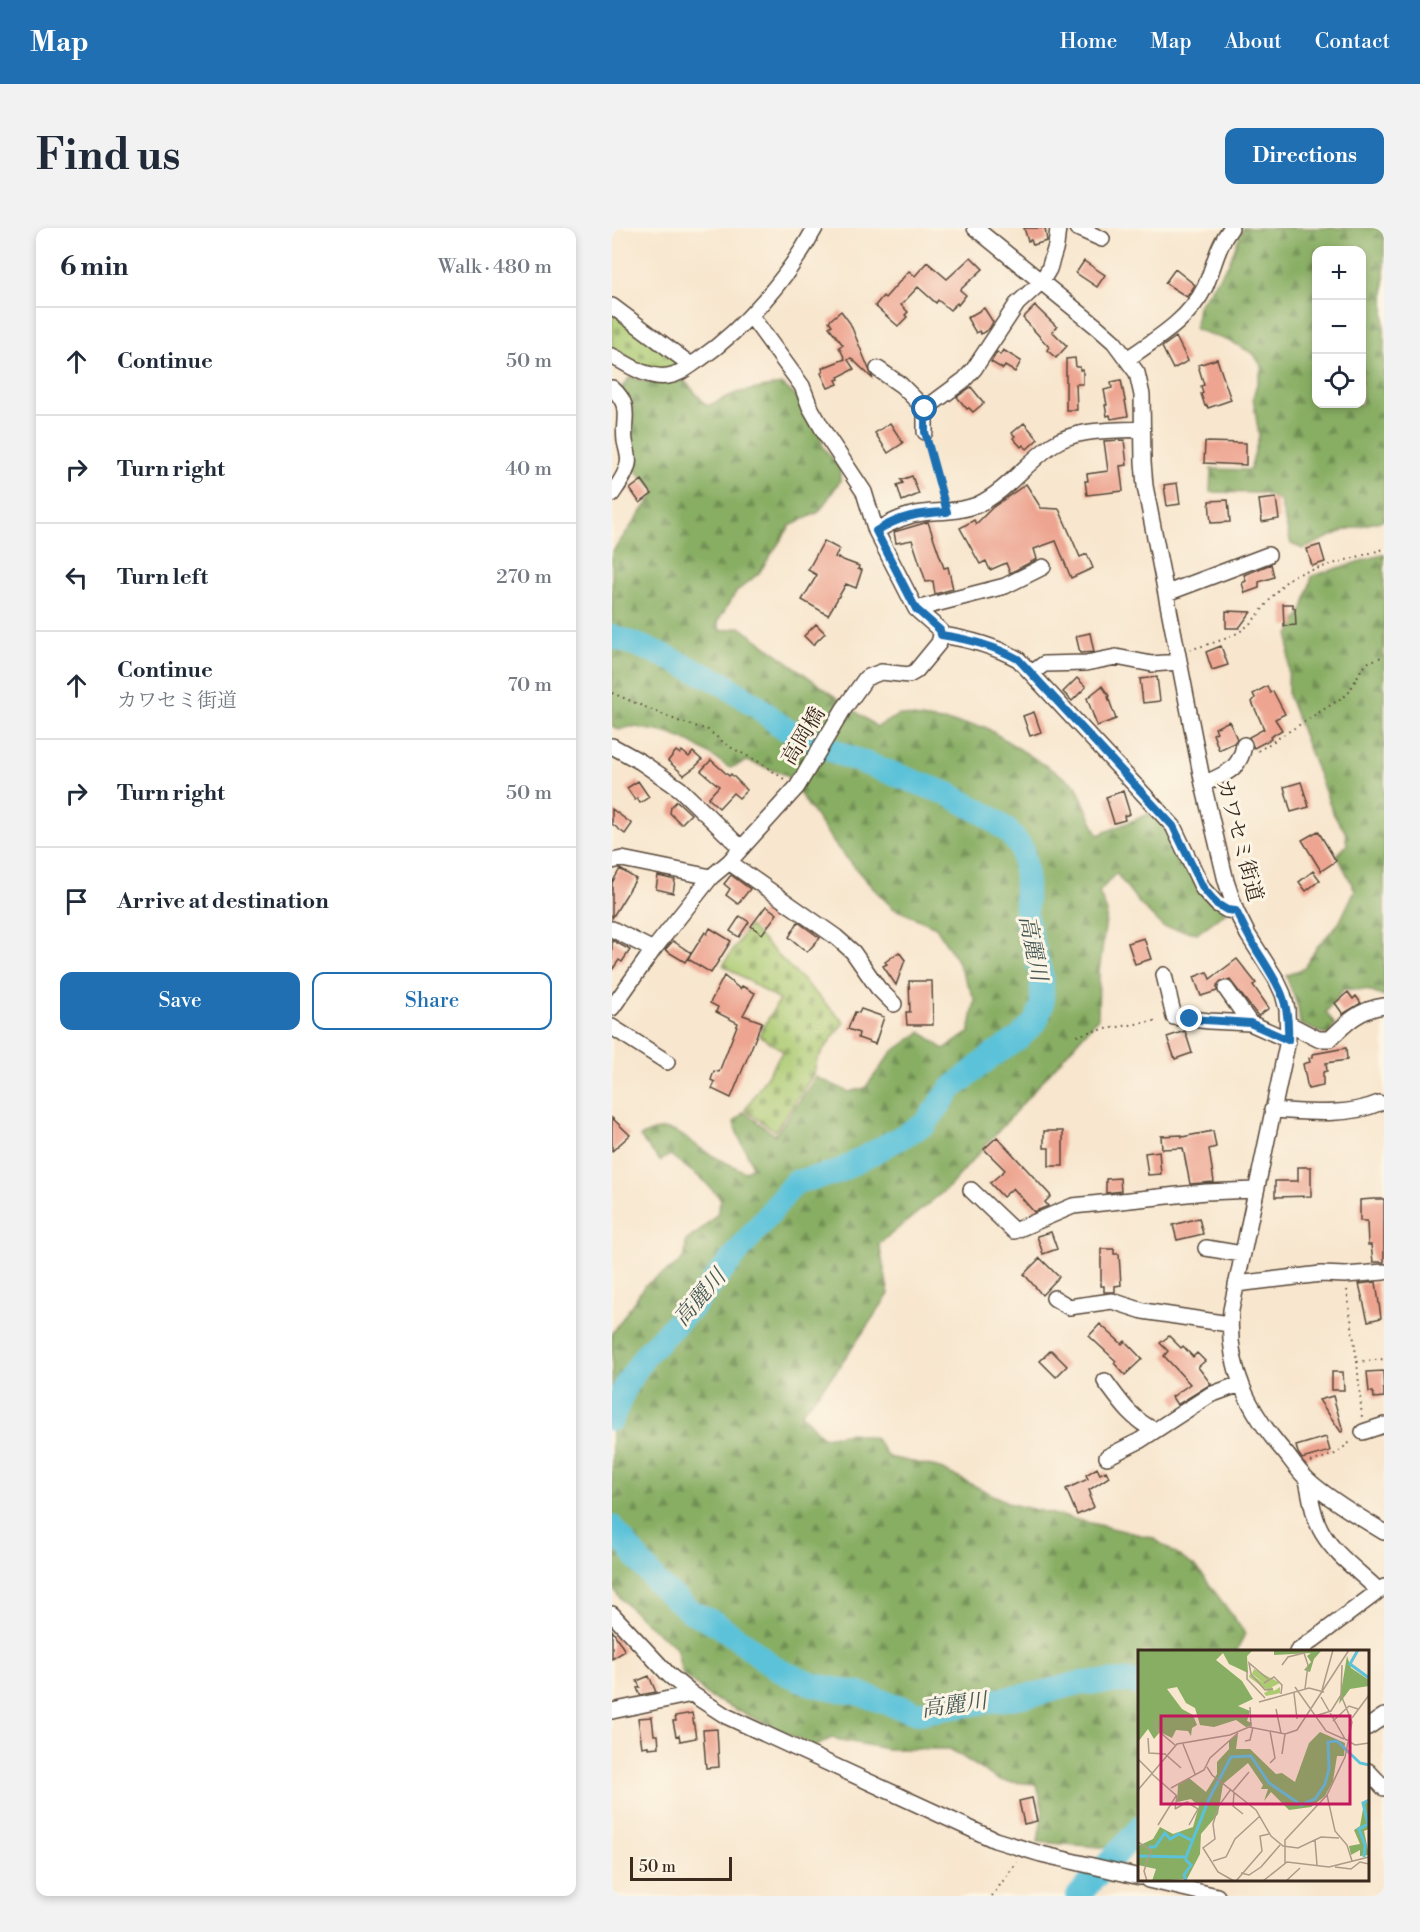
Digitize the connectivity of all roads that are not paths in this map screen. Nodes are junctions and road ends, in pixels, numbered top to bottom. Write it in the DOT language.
graph roads {
  1 [pos="815,228"];
  2 [pos="975,228"];
  3 [pos="1058,228"];
  4 [pos="1077,228"];
  5 [pos="1232,228"];
  6 [pos="1102,239"];
  7 [pos="1042,281"];
  8 [pos="612,306"];
  9 [pos="751,316"];
  10 [pos="612,356"];
  11 [pos="1126,359"];
  12 [pos="692,365"];
  13 [pos="878,369"];
  14 [pos="612,388"];
  15 [pos="925,409"];
  16 [pos="1142,429"];
  17 [pos="925,432"];
  18 [pos="612,494"];
  19 [pos="876,531"];
  20 [pos="1268,555"];
  21 [pos="1043,567"];
  22 [pos="1167,593"];
  23 [pos="916,609"];
  24 [pos="941,635"];
  25 [pos="1179,658"];
  26 [pos="1032,673"];
  27 [pos="612,746"];
  28 [pos="1243,752"];
  29 [pos="1203,784"];
  30 [pos="741,848"];
  31 [pos="612,861"];
  32 [pos="729,862"];
  33 [pos="711,878"];
  34 [pos="1236,911"];
  35 [pos="612,929"];
  36 [pos="653,950"];
  37 [pos="1164,975"];
  38 [pos="1226,989"];
  39 [pos="894,1004"];
  40 [pos="1384,1006"];
  41 [pos="612,1008"];
  42 [pos="1250,1023"];
  43 [pos="1289,1024"];
  44 [pos="612,1027"];
  45 [pos="1288,1040"];
  46 [pos="667,1062"];
  47 [pos="1379,1103"];
  48 [pos="1272,1110"];
  49 [pos="971,1190"];
  50 [pos="1254,1190"];
  51 [pos="1206,1248"];
  52 [pos="1242,1254"];
  53 [pos="1384,1272"];
  54 [pos="1236,1284"];
  55 [pos="1054,1298"];
  56 [pos="1229,1324"];
  57 [pos="1105,1381"];
  58 [pos="1240,1384"];
  59 [pos="1384,1425"];
  60 [pos="1154,1430"];
  61 [pos="1363,1432"];
  62 [pos="1107,1457"];
  63 [pos="1307,1480"];
  64 [pos="1384,1532"];
  65 [pos="1382,1589"];
  66 [pos="612,1614"];
  67 [pos="1300,1650"];
  68 [pos="692,1694"];
  69 [pos="612,1711"];
  70 [pos="1384,1716"];
  71 [pos="1369,1726"];
  72 [pos="1369,1772"];
  73 [pos="1384,1788"];
  74 [pos="1138,1876"];
  75 [pos="1149,1881"];
  76 [pos="1157,1881"];
  77 [pos="1212,1895"];
  78 [pos="1148,1896"];
  1 -- 9 [label="street"];
  2 -- 7 [label="street, カワセミ街道"];
  3 -- 7 [label="street"];
  4 -- 6 [label="street"];
  5 -- 11 [label="street"];
  7 -- 11 [label="street, カワセミ街道"];
  7 -- 15 [label="street"];
  8 -- 12 [label="street"];
  9 -- 12 [label="street"];
  9 -- 19 [label="street"];
  10 -- 12 [label="street"];
  11 -- 16 [label="street, カワセミ街道"];
  13 -- 15 [label="street"];
  14 -- 18 [label="street"];
  15 -- 17 [label="street"];
  16 -- 19 [label="street"];
  16 -- 22 [label="street, カワセミ街道"];
  19 -- 23 [label="street"];
  20 -- 22 [label="street"];
  21 -- 23 [label="street"];
  22 -- 25 [label="street, カワセミ街道"];
  23 -- 24 [label="street"];
  24 -- 26 [label="street"];
  24 -- 30 [label="street, 高岡橋"];
  25 -- 26 [label="street"];
  25 -- 29 [label="street, カワセミ街道"];
  26 -- 34 [label="street"];
  27 -- 30 [label="street"];
  28 -- 29 [label="street"];
  29 -- 34 [label="street, カワセミ街道"];
  30 -- 32 [label="street, 高岡橋"];
  31 -- 33 [label="street"];
  32 -- 33 [label="street, 高岡橋"];
  32 -- 39 [label="street"];
  33 -- 36 [label="street, 高岡橋"];
  34 -- 43 [label="street, カワセミ街道"];
  35 -- 36 [label="street"];
  36 -- 41 [label="street, 高岡橋"];
  37 -- 42 [label="street"];
  38 -- 42 [label="street"];
  40 -- 43 [label="street"];
  42 -- 45 [label="street"];
  43 -- 45 [label="street, カワセミ街道"];
  44 -- 46 [label="street"];
  45 -- 48 [label="street, カワセミ街道"];
  47 -- 48 [label="street"];
  48 -- 50 [label="street, カワセミ街道"];
  49 -- 50 [label="street"];
  50 -- 52 [label="street, カワセミ街道"];
  51 -- 52 [label="street"];
  52 -- 54 [label="street, カワセミ街道"];
  53 -- 54 [label="street"];
  54 -- 56 [label="street, カワセミ街道"];
  55 -- 56 [label="street"];
  56 -- 58 [label="street, カワセミ街道"];
  57 -- 60 [label="street"];
  58 -- 60 [label="street"];
  58 -- 63 [label="street, カワセミ街道"];
  59 -- 61 [label="street"];
  60 -- 62 [label="street"];
  63 -- 64 [label="street, カワセミ街道"];
  63 -- 65 [label="street"];
  65 -- 67 [label="street"];
  66 -- 68 [label="street"];
  68 -- 69 [label="street"];
  68 -- 74 [label="street"];
  70 -- 71 [label="street"];
  72 -- 73 [label="street"];
  75 -- 78 [label="street"];
  76 -- 77 [label="street"];
}
